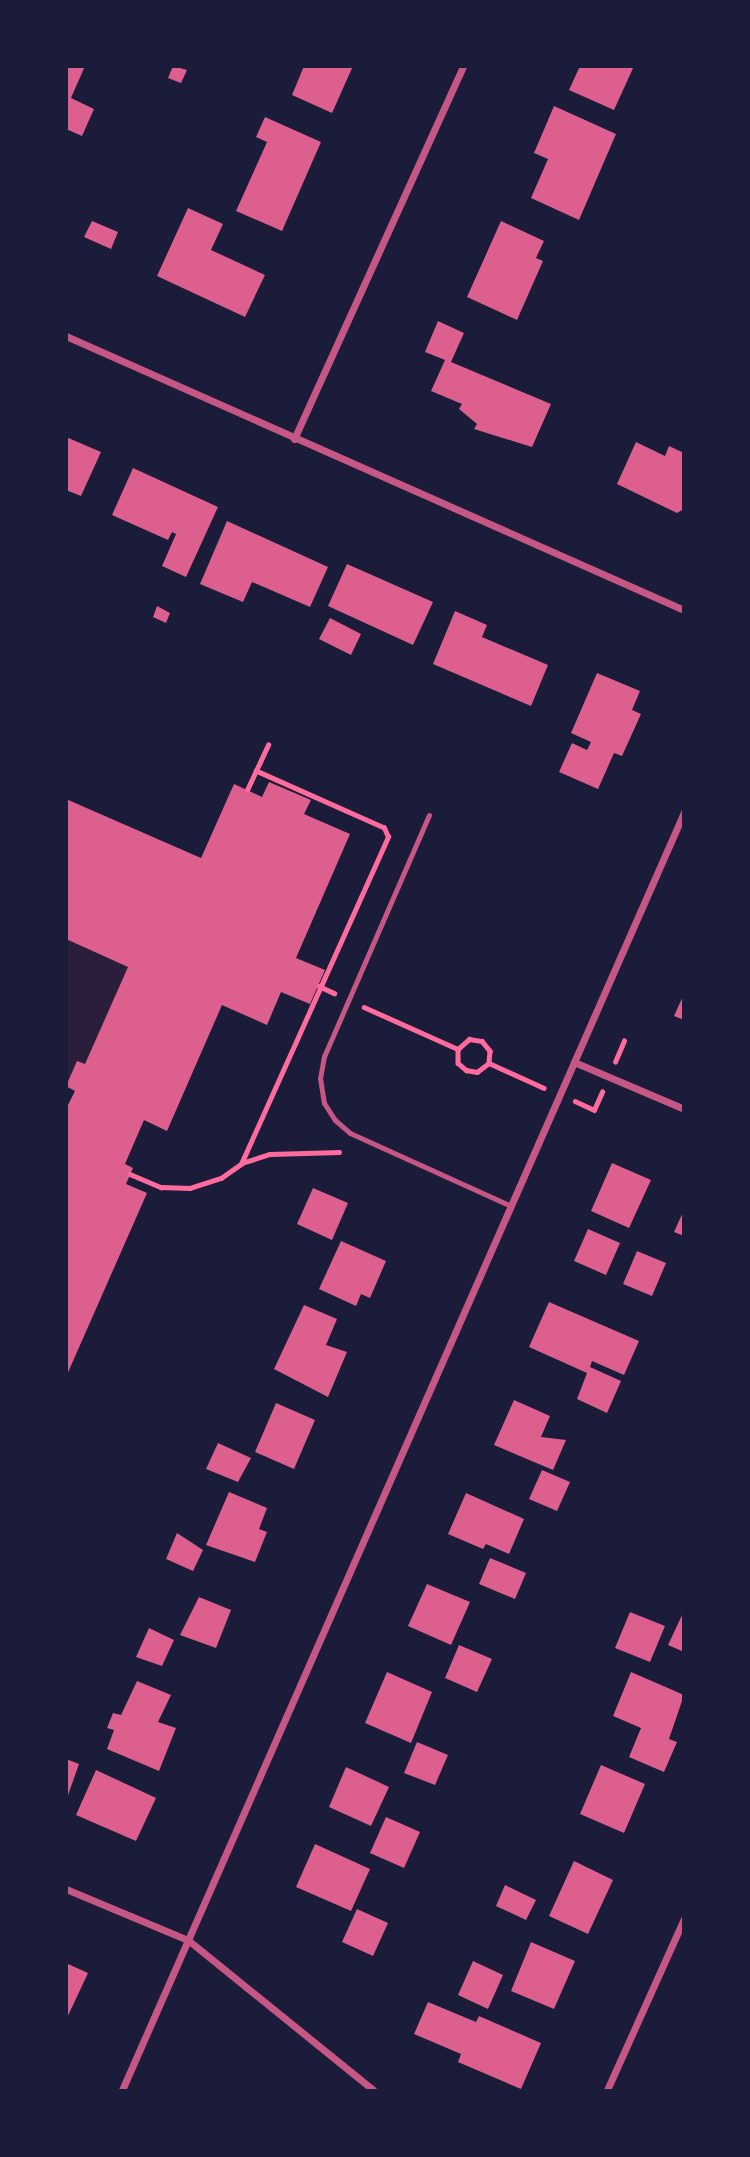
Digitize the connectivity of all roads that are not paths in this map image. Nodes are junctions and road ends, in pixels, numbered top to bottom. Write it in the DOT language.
graph roads {
  1 [pos="463,66"];
  2 [pos="66,336"];
  3 [pos="294,439"];
  4 [pos="684,610"];
  5 [pos="684,812"];
  6 [pos="429,815"];
  7 [pos="573,1062"];
  8 [pos="684,1109"];
  9 [pos="509,1205"];
  10 [pos="66,1889"];
  11 [pos="684,1919"];
  12 [pos="188,1940"];
  13 [pos="122,2091"];
  14 [pos="373,2091"];
  15 [pos="607,2091"];
  1 -- 3 [label="street"];
  2 -- 3 [label="street"];
  3 -- 4 [label="street"];
  5 -- 7 [label="street"];
  6 -- 9 [label="lane"];
  7 -- 8 [label="street"];
  7 -- 9 [label="street"];
  9 -- 12 [label="street"];
  10 -- 12 [label="street"];
  11 -- 15 [label="street"];
  12 -- 13 [label="street"];
  12 -- 14 [label="street"];
}
